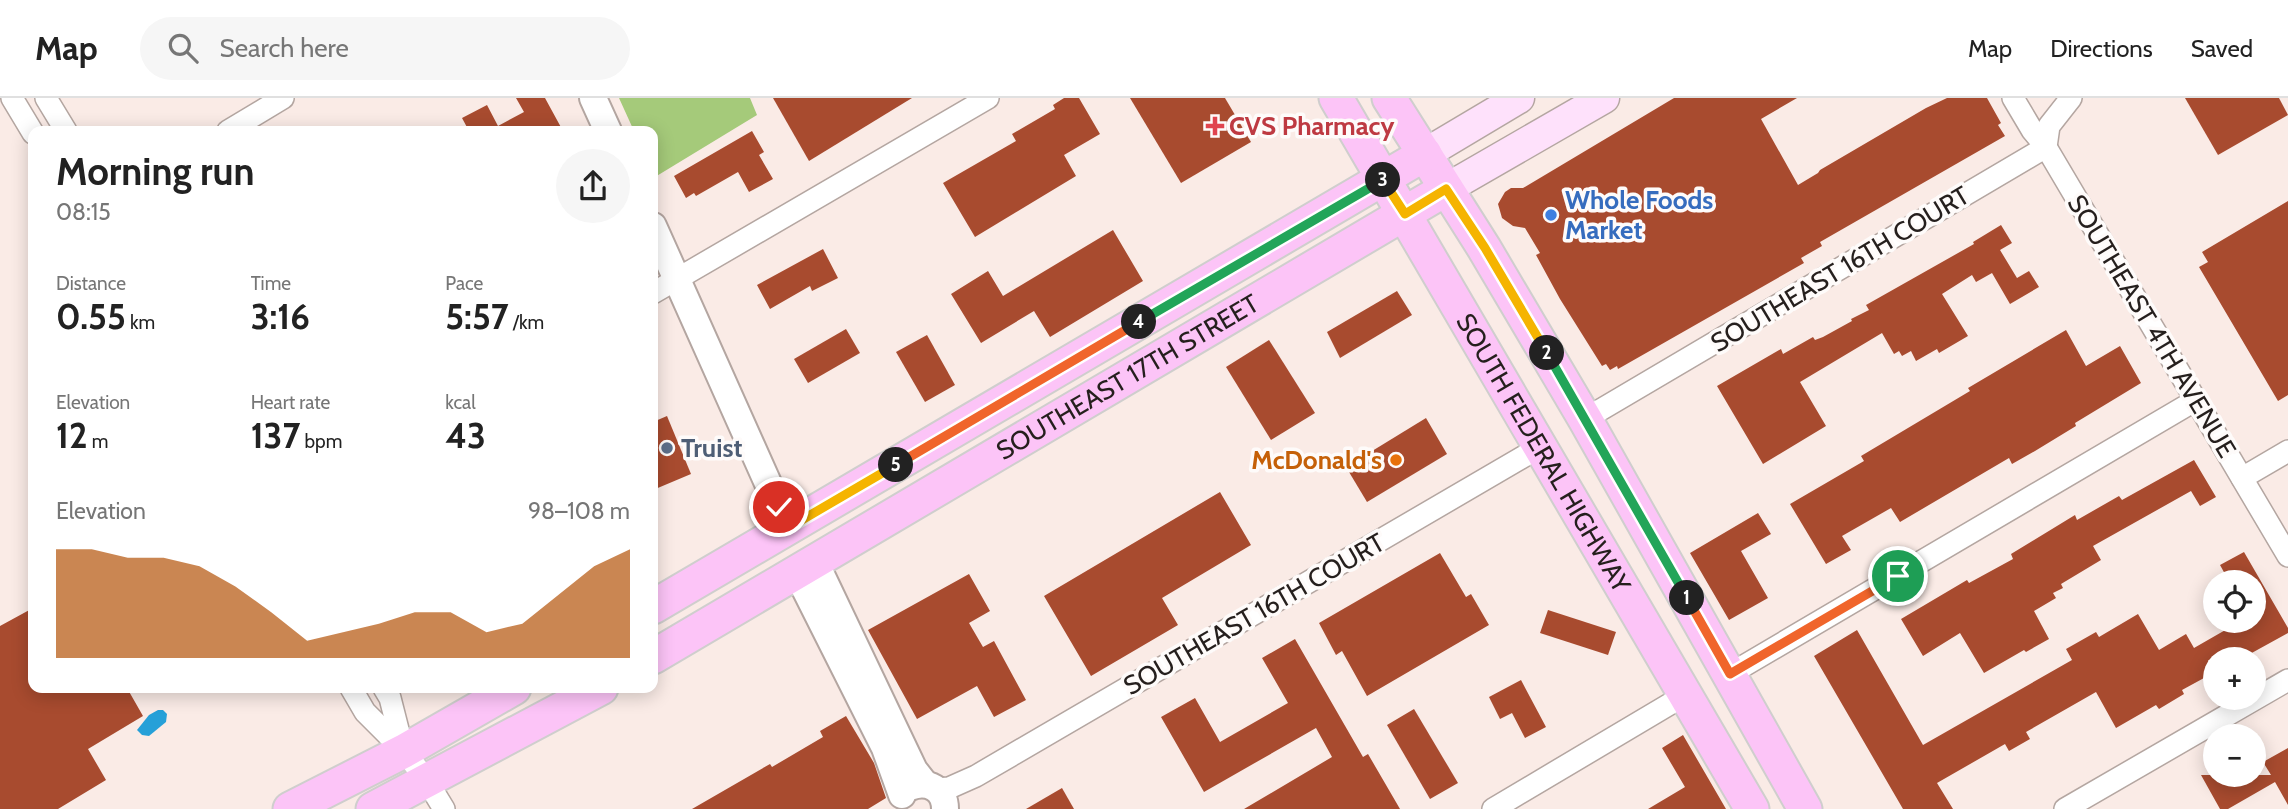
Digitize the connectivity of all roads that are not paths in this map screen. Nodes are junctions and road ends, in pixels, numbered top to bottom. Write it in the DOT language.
graph roads {
  1 [pos="12,98"];
  2 [pos="46,98"];
  3 [pos="284,98"];
  4 [pos="593,98"];
  5 [pos="988,98"];
  6 [pos="1336,98"];
  7 [pos="1389,98"];
  8 [pos="1519,98"];
  9 [pos="1604,98"];
  10 [pos="2013,98"];
  11 [pos="2071,98"];
  12 [pos="29,126"];
  13 [pos="63,126"];
  14 [pos="236,126"];
  15 [pos="606,126"];
  16 [pos="2046,147"];
  17 [pos="1425,154"];
  18 [pos="1384,179"];
  19 [pos="1446,189"];
  20 [pos="1405,214"];
  21 [pos="658,237"];
  22 [pos="678,279"];
  23 [pos="658,290"];
  24 [pos="2196,400"];
  25 [pos="1585,419"];
  26 [pos="1540,447"];
  27 [pos="2288,451"];
  28 [pos="2242,478"];
  29 [pos="788,528"];
  30 [pos="2288,556"];
  31 [pos="806,567"];
  32 [pos="754,597"];
  33 [pos="658,604"];
  34 [pos="658,654"];
  35 [pos="1730,674"];
  36 [pos="2288,680"];
  37 [pos="354,693"];
  38 [pos="387,693"];
  39 [pos="505,693"];
  40 [pos="593,693"];
  41 [pos="1685,695"];
  42 [pos="404,751"];
  43 [pos="435,795"];
  44 [pos="925,799"];
  45 [pos="290,809"];
  46 [pos="373,809"];
  47 [pos="1493,809"];
  48 [pos="1752,809"];
  49 [pos="1805,809"];
  50 [pos="2065,809"];
  1 -- 12 [label="street"];
  2 -- 13 [label="street"];
  3 -- 14 [label="street"];
  4 -- 15 [label="street"];
  5 -- 22 [label="street"];
  6 -- 18 [label="main road, SOUTH FEDERAL HIGHWAY"];
  7 -- 17 [label="main road, SOUTH FEDERAL HIGHWAY"];
  8 -- 17 [label="main road, SOUTHEAST 17TH STREET"];
  9 -- 19 [label="main road, SOUTHEAST 17TH STREET"];
  10 -- 16 [label="street, SOUTHEAST 4TH AVENUE"];
  11 -- 16 [label="street"];
  16 -- 24 [label="street, SOUTHEAST 4TH AVENUE"];
  16 -- 25 [label="street, SOUTHEAST 16TH COURT"];
  17 -- 18 [label="main road, SOUTHEAST 17TH STREET"];
  17 -- 19 [label="main road, SOUTH FEDERAL HIGHWAY"];
  18 -- 20 [label="main road, SOUTH FEDERAL HIGHWAY"];
  18 -- 29 [label="main road, SOUTHEAST 17TH STREET"];
  19 -- 20 [label="main road, SOUTHEAST 17TH STREET"];
  19 -- 25 [label="main road, SOUTH FEDERAL HIGHWAY"];
  20 -- 26 [label="main road, SOUTH FEDERAL HIGHWAY"];
  20 -- 31 [label="main road, SOUTHEAST 17TH STREET"];
  21 -- 22 [label="street"];
  22 -- 23 [label="street"];
  22 -- 29 [label="street"];
  24 -- 28 [label="street, SOUTHEAST 4TH AVENUE"];
  24 -- 35 [label="street"];
  25 -- 35 [label="main road, SOUTH FEDERAL HIGHWAY"];
  26 -- 41 [label="main road, SOUTH FEDERAL HIGHWAY"];
  26 -- 44 [label="street, SOUTHEAST 16TH COURT"];
  27 -- 28 [label="street"];
  28 -- 30 [label="street, SOUTHEAST 4TH AVENUE"];
  29 -- 32 [label="main road"];
  29 -- 33 [label="main road, SOUTHEAST 17TH STREET"];
  31 -- 32 [label="main road, SOUTHEAST 17TH STREET"];
  31 -- 44 [label="street"];
  32 -- 34 [label="main road, SOUTHEAST 17TH STREET"];
  35 -- 49 [label="main road, SOUTH FEDERAL HIGHWAY"];
  36 -- 50 [label="street"];
  37 -- 42 [label="street"];
  38 -- 42 [label="street"];
  39 -- 42 [label="main road"];
  40 -- 43 [label="main road"];
  41 -- 47 [label="street"];
  41 -- 48 [label="main road, SOUTH FEDERAL HIGHWAY"];
  42 -- 43 [label="street"];
  42 -- 45 [label="main road"];
  43 -- 46 [label="main road"];
}
